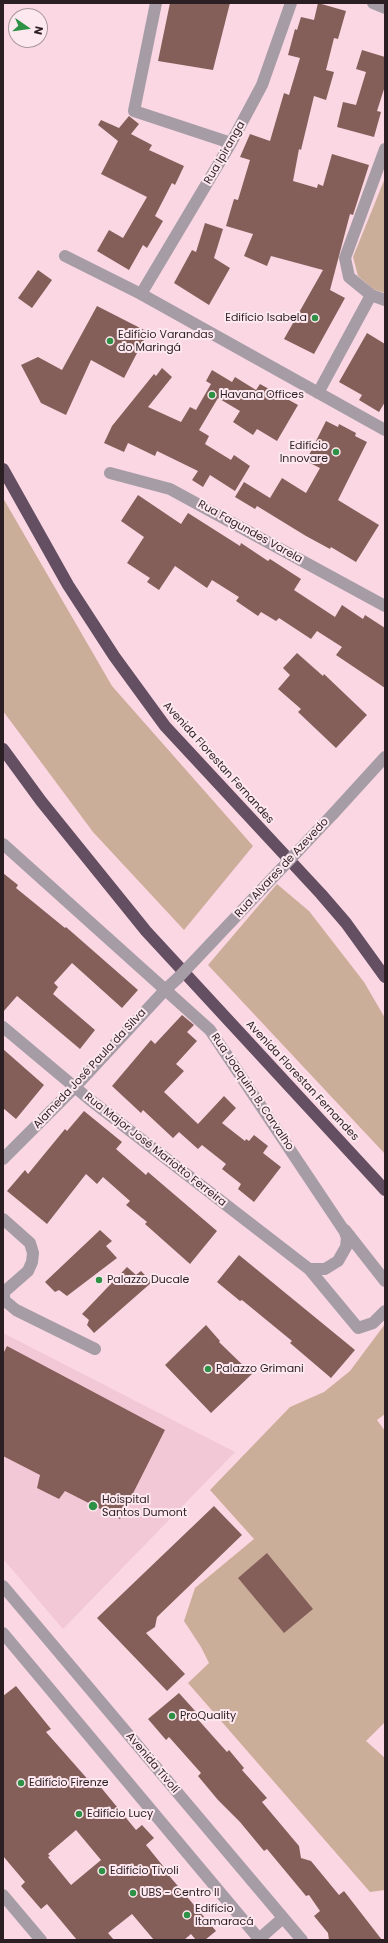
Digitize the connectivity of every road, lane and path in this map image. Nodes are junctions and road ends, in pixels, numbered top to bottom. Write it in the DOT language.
graph roads {
  1 [pos="156,3"];
  2 [pos="291,3"];
  3 [pos="373,3"];
  4 [pos="385,8"];
  5 [pos="231,143"];
  6 [pos="385,149"];
  7 [pos="65,256"];
  8 [pos="141,294"];
  9 [pos="371,295"];
  10 [pos="385,300"];
  11 [pos="318,393"];
  12 [pos="385,430"];
  13 [pos="3,469"];
  14 [pos="110,473"];
  15 [pos="385,606"];
  16 [pos="3,749"];
  17 [pos="383,767"];
  18 [pos="3,844"];
  19 [pos="385,977"];
  20 [pos="178,978"];
  21 [pos="165,990"];
  22 [pos="3,1027"];
  23 [pos="75,1087"];
  24 [pos="3,1159"];
  25 [pos="385,1190"];
  26 [pos="3,1219"];
  27 [pos="342,1226"];
  28 [pos="309,1270"];
  29 [pos="385,1281"];
  30 [pos="385,1311"];
  31 [pos="95,1349"];
  32 [pos="3,1586"];
  33 [pos="3,1633"];
  34 [pos="3,1895"];
  35 [pos="283,1918"];
  36 [pos="259,1939"];
  37 [pos="41,1940"];
  38 [pos="302,1940"];
  1 -- 5 [label="street"];
  2 -- 5 [label="street, Rua Ipiranga"];
  3 -- 4 [label="street"];
  5 -- 8 [label="street, Rua Ipiranga"];
  6 -- 9 [label="street"];
  7 -- 8 [label="street"];
  8 -- 11 [label="street"];
  9 -- 10 [label="street"];
  9 -- 11 [label="street"];
  11 -- 12 [label="street"];
  13 -- 19 [label="highway, Avenida Florestan Fernandes"];
  14 -- 15 [label="street, Rua Fagundes Varela"];
  16 -- 25 [label="highway, Avenida Florestan Fernandes"];
  17 -- 20 [label="street, Rua Alvares de Azevedo, bridge"];
  18 -- 21 [label="street, Rua Joaquim B. Carvalho"];
  20 -- 21 [label="street, Alameda José Paula da Silva"];
  21 -- 23 [label="street, Alameda José Paula da Silva"];
  21 -- 27 [label="street, Rua Joaquim B. Carvalho"];
  22 -- 23 [label="street, Rua Major José Mariotto Ferreira"];
  23 -- 24 [label="street, Alameda José Paula da Silva"];
  23 -- 28 [label="street, Rua Major José Mariotto Ferreira"];
  26 -- 31 [label="street"];
  27 -- 28 [label="street, Rua Joaquim B. Carvalho"];
  27 -- 29 [label="street"];
  28 -- 30 [label="street, Rua Major José Mariotto Ferreira"];
  32 -- 35 [label="street, Avenida Tivoli"];
  33 -- 36 [label="street"];
  34 -- 37 [label="street"];
  35 -- 36 [label="street"];
  35 -- 38 [label="street, Avenida Tivoli"];
}
